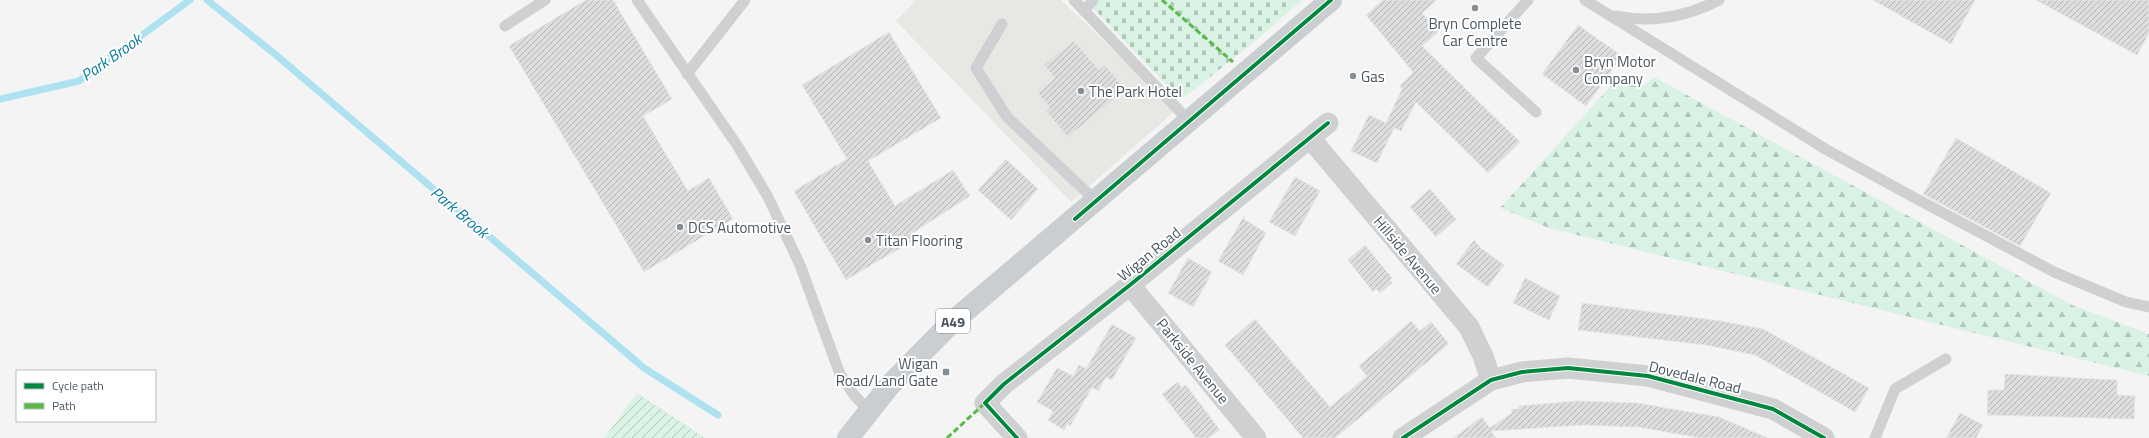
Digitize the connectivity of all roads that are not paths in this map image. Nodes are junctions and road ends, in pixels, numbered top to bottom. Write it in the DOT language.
graph roads {
  1 [pos="545,0"];
  2 [pos="637,0"];
  3 [pos="745,0"];
  4 [pos="1074,0"];
  5 [pos="1094,0"];
  6 [pos="1331,0"];
  7 [pos="1528,0"];
  8 [pos="1585,0"];
  9 [pos="1719,0"];
  10 [pos="1084,11"];
  11 [pos="1608,15"];
  12 [pos="1002,24"];
  13 [pos="505,26"];
  14 [pos="687,74"];
  15 [pos="1536,112"];
  16 [pos="1190,122"];
  17 [pos="1328,123"];
  18 [pos="1310,138"];
  19 [pos="1096,201"];
  20 [pos="1130,285"];
  21 [pos="2149,307"];
  22 [pos="1946,359"];
  23 [pos="1491,380"];
  24 [pos="869,411"];
  25 [pos="848,438"];
  26 [pos="1017,438"];
  27 [pos="1256,438"];
  28 [pos="1403,438"];
  29 [pos="1824,438"];
  30 [pos="1875,438"];
  1 -- 13 [label="lane"];
  2 -- 14 [label="lane"];
  3 -- 14 [label="lane"];
  4 -- 10 [label="lane"];
  5 -- 10 [label="lane"];
  6 -- 16 [label="main road, A49"];
  7 -- 15 [label="lane"];
  8 -- 11 [label="lane"];
  9 -- 11 [label="lane"];
  10 -- 16 [label="lane"];
  11 -- 21 [label="lane"];
  12 -- 19 [label="lane"];
  14 -- 24 [label="lane"];
  16 -- 19 [label="main road, A49"];
  17 -- 18 [label="street, Wigan Road"];
  18 -- 20 [label="street, Wigan Road"];
  18 -- 23 [label="street, Hillside Avenue"];
  19 -- 24 [label="main road, A49"];
  20 -- 26 [label="street, Wigan Road"];
  20 -- 27 [label="street, Parkside Avenue"];
  22 -- 30 [label="lane"];
  23 -- 28 [label="street, Dovedale Road"];
  23 -- 29 [label="street, Dovedale Road"];
  24 -- 25 [label="main road, A49"];
}
